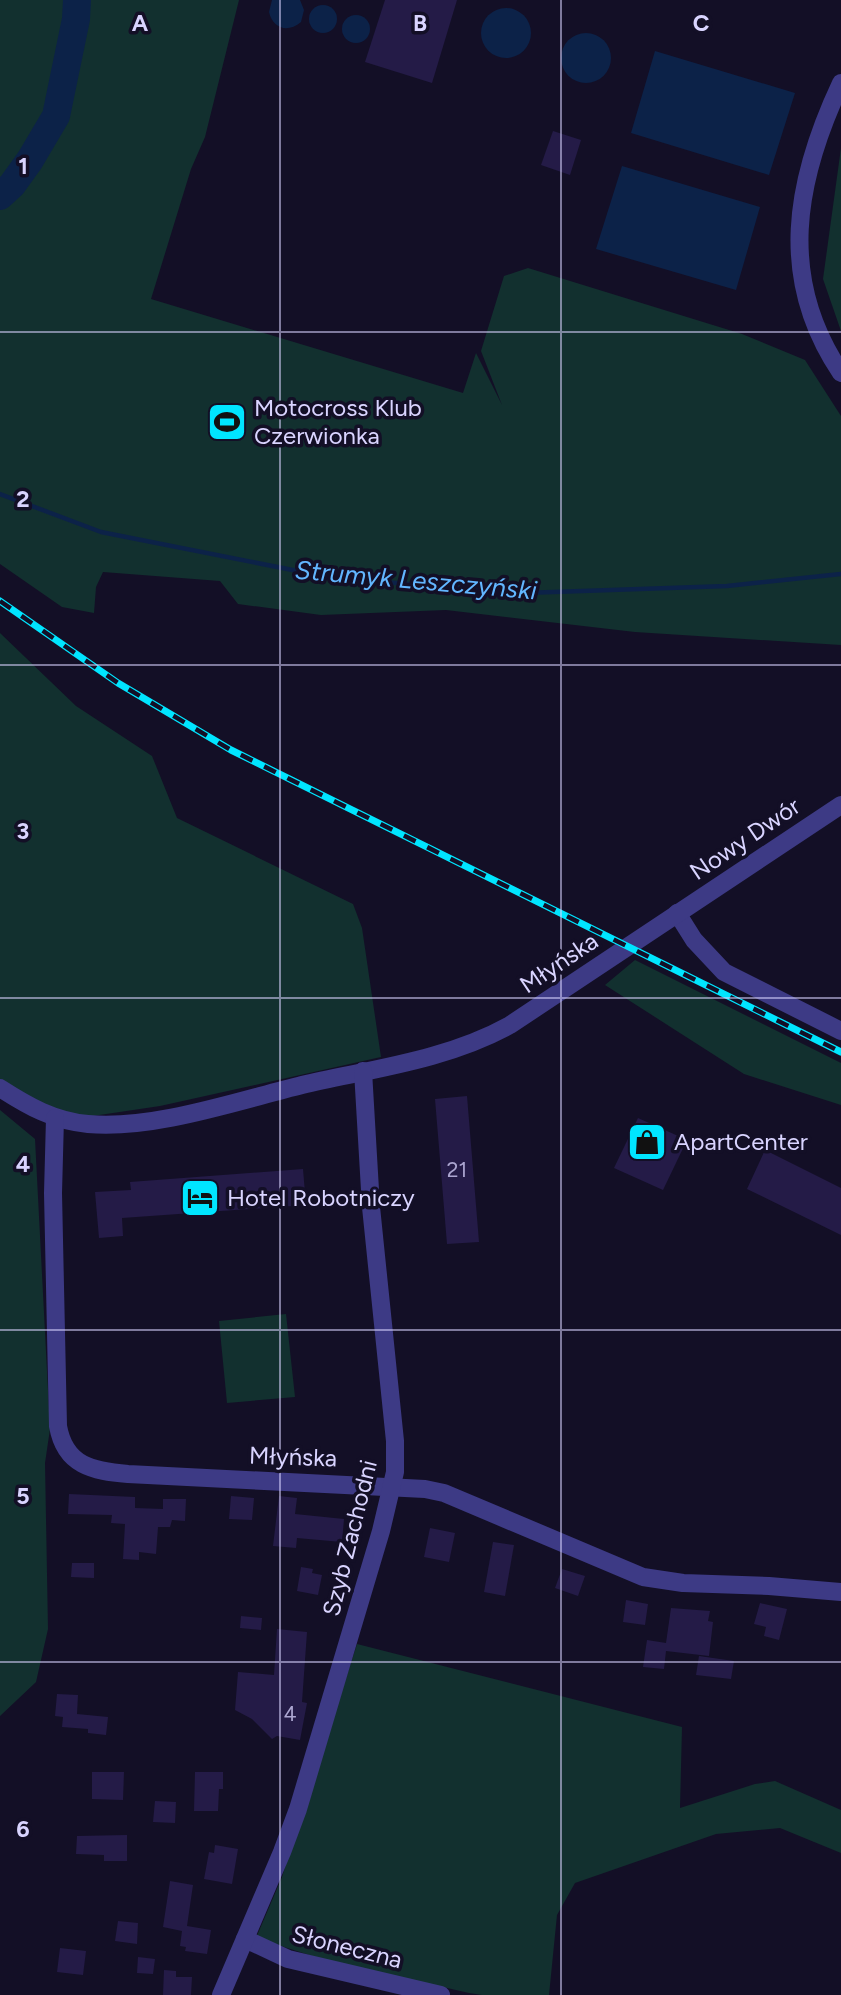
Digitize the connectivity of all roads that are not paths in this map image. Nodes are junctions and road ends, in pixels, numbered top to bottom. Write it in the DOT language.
graph roads {
  1 [pos="841,83"];
  2 [pos="841,373"];
  3 [pos="841,805"];
  4 [pos="677,914"];
  5 [pos="841,1031"];
  6 [pos="363,1071"];
  7 [pos="0,1088"];
  8 [pos="55,1118"];
  9 [pos="393,1486"];
  10 [pos="841,1592"];
  11 [pos="245,1939"];
  12 [pos="221,1995"];
  13 [pos="441,1995"];
  1 -- 2 [label="street"];
  3 -- 4 [label="street, Nowy Dwór"];
  4 -- 5 [label="street"];
  4 -- 6 [label="street, Młyńska"];
  6 -- 8 [label="street, Młyńska"];
  6 -- 9 [label="street, Szyb Zachodni"];
  7 -- 8 [label="street, Młyńska"];
  8 -- 9 [label="street, Młyńska"];
  9 -- 10 [label="street, Młyńska"];
  9 -- 11 [label="street, Szyb Zachodni"];
  11 -- 12 [label="street, Szyb Zachodni"];
  11 -- 13 [label="street, Słoneczna"];
}
